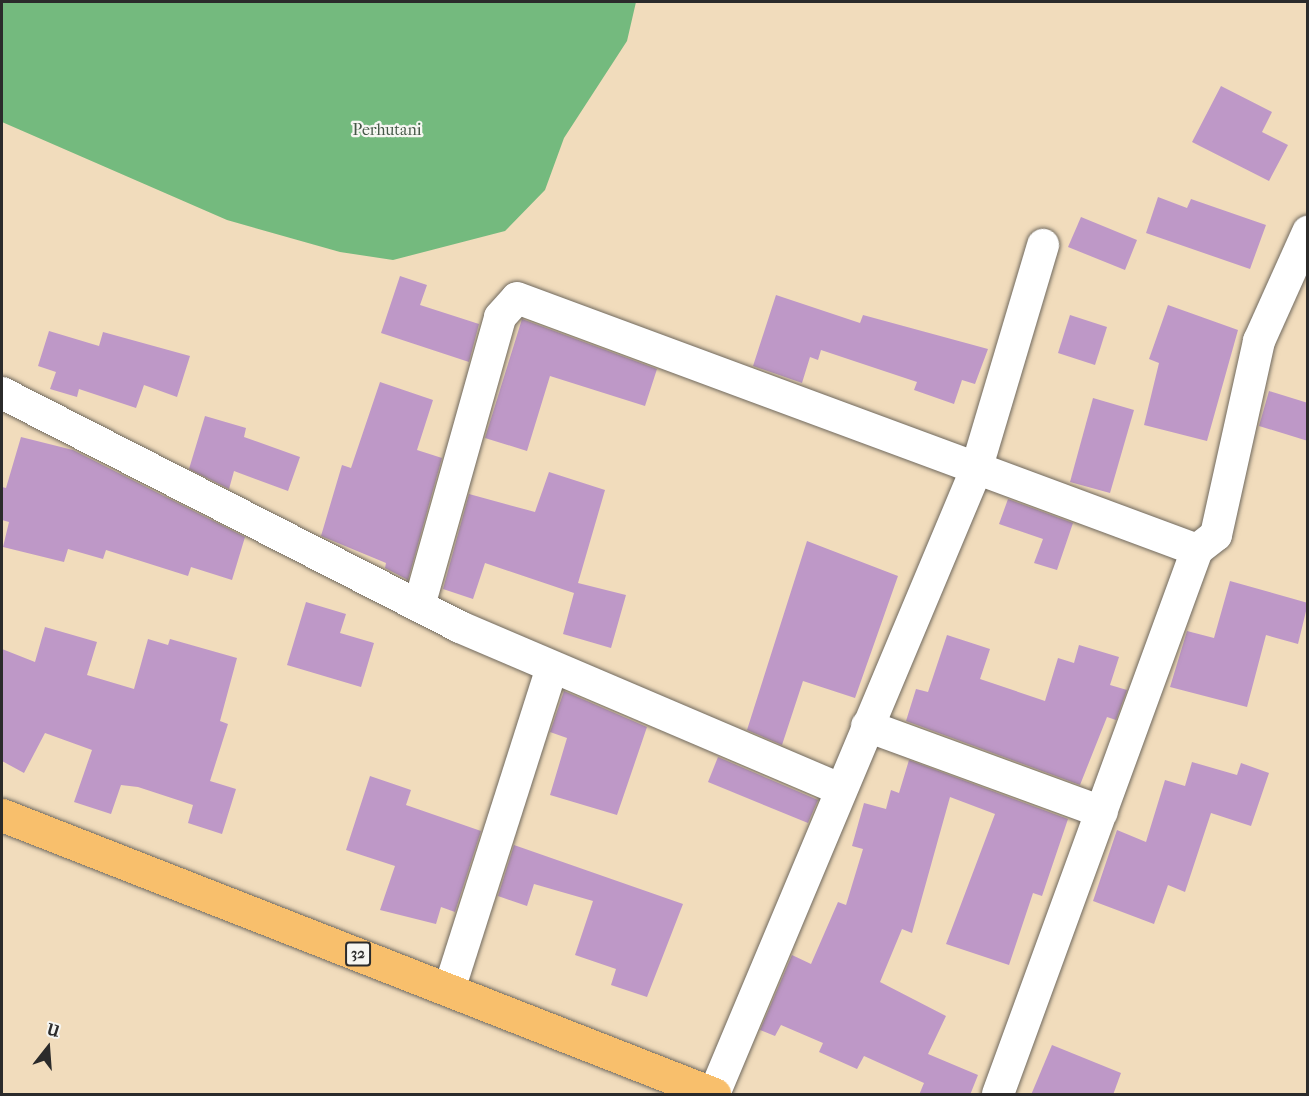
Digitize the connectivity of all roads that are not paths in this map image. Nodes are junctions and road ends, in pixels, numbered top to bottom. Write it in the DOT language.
graph roads {
  1 [pos="1308,232"];
  2 [pos="1042,246"];
  3 [pos="2,393"];
  4 [pos="975,470"];
  5 [pos="1197,550"];
  6 [pos="419,606"];
  7 [pos="552,668"];
  8 [pos="867,726"];
  9 [pos="839,789"];
  10 [pos="1102,812"];
  11 [pos="2,815"];
  12 [pos="449,990"];
  13 [pos="714,1094"];
  14 [pos="998,1095"];
  1 -- 5 [label="street"];
  2 -- 4 [label="street"];
  3 -- 6 [label="street"];
  4 -- 5 [label="street"];
  4 -- 6 [label="street"];
  4 -- 8 [label="street"];
  5 -- 10 [label="street"];
  6 -- 7 [label="street"];
  7 -- 9 [label="street"];
  7 -- 12 [label="street"];
  8 -- 9 [label="street"];
  8 -- 10 [label="street"];
  9 -- 13 [label="street"];
  10 -- 14 [label="street"];
  11 -- 12 [label="highway, 32"];
  12 -- 13 [label="highway, 32"];
}
